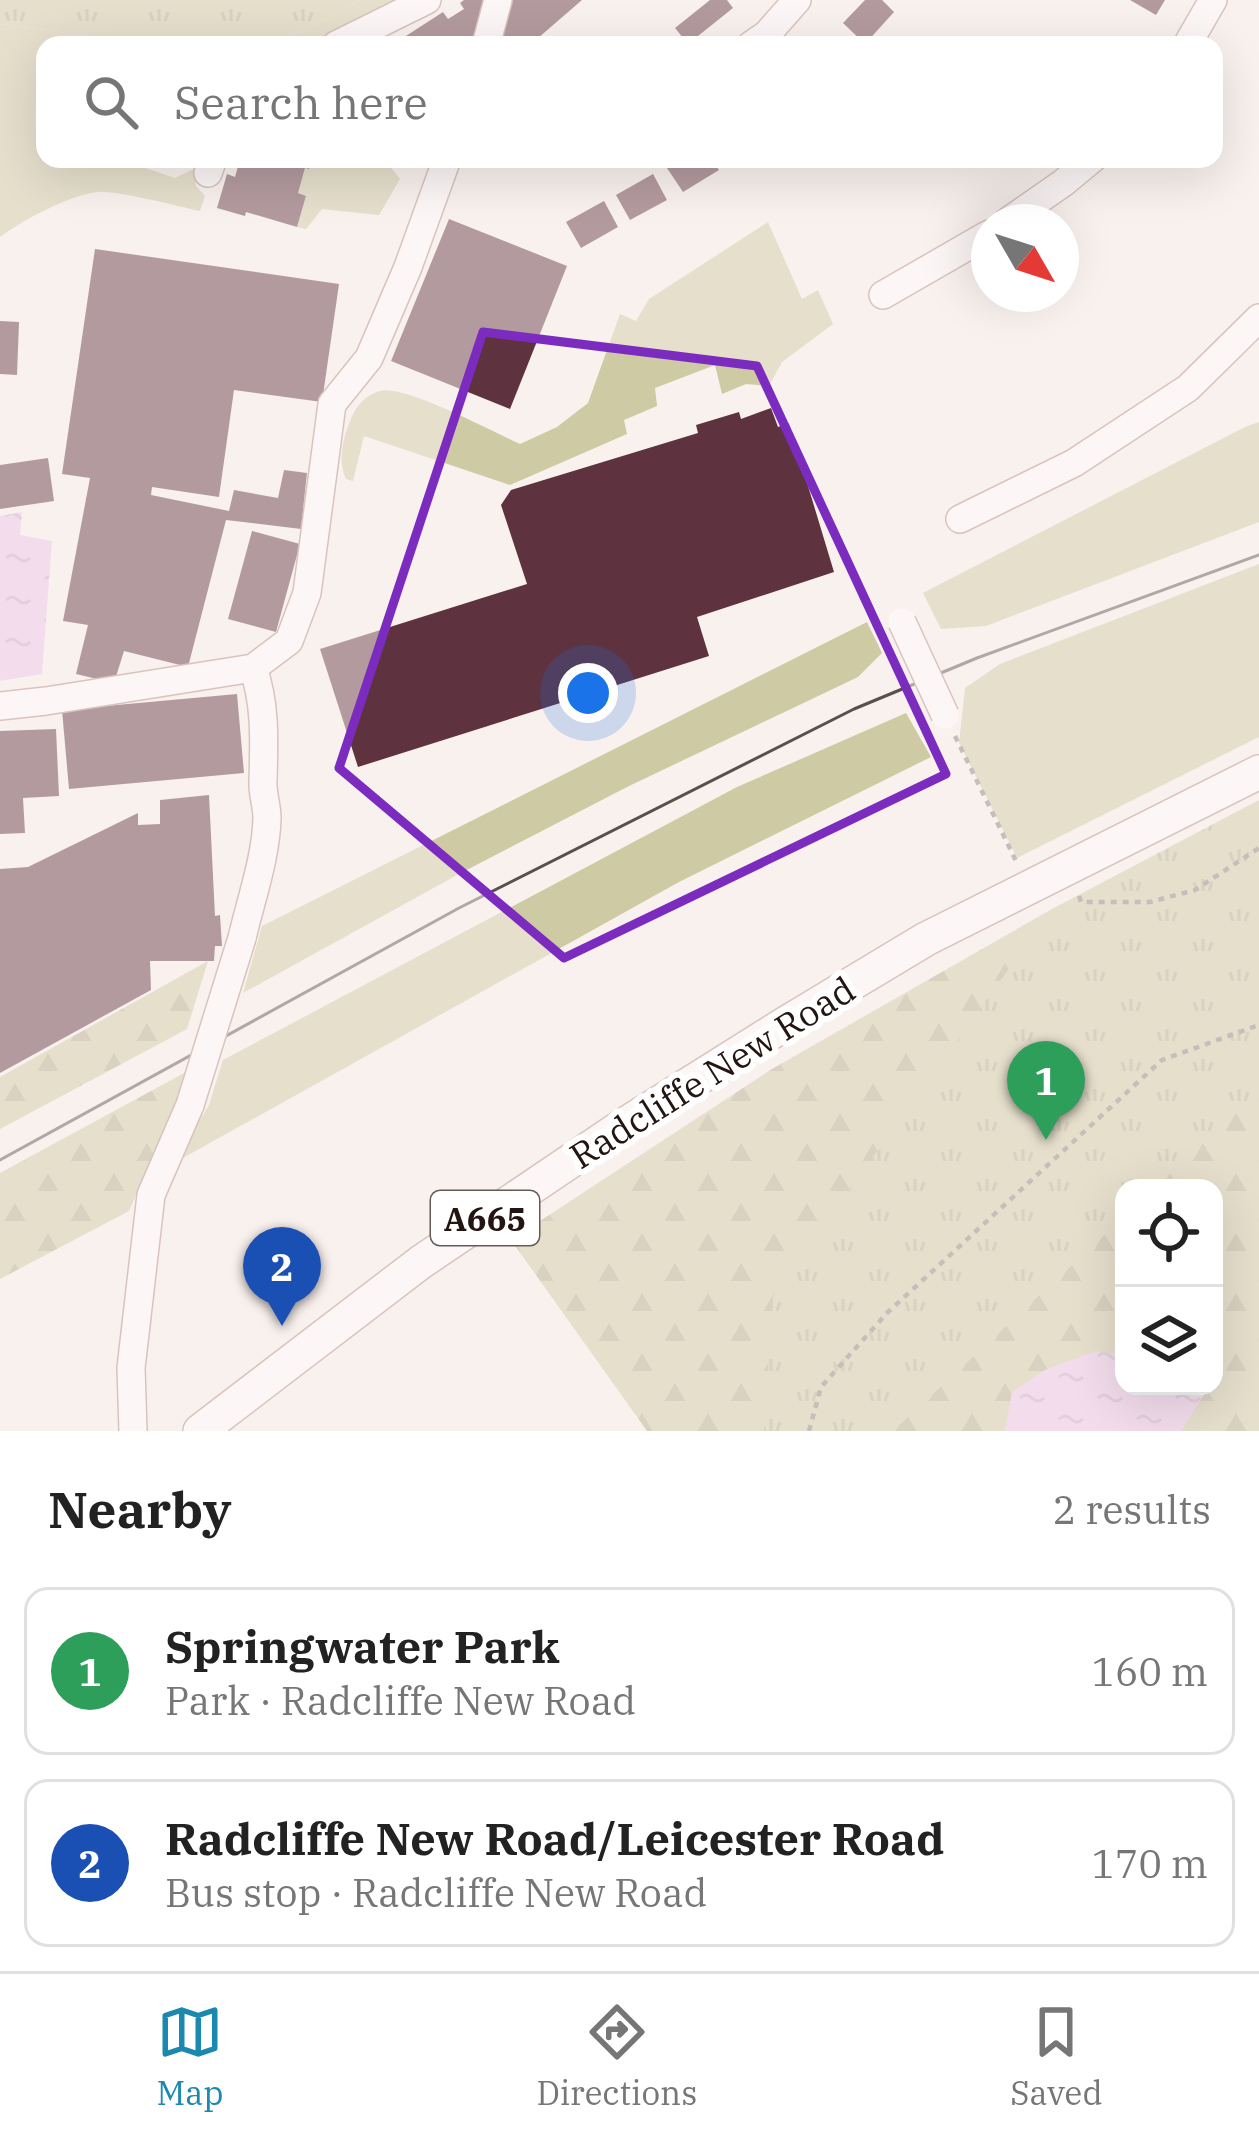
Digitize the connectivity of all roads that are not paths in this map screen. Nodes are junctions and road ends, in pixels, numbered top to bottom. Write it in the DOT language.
graph roads {
  1 [pos="427,0"];
  2 [pos="498,0"];
  3 [pos="797,0"];
  4 [pos="1213,0"];
  5 [pos="354,36"];
  6 [pos="488,36"];
  7 [pos="764,36"];
  8 [pos="1192,36"];
  9 [pos="444,168"];
  10 [pos="1081,168"];
  11 [pos="1032,204"];
  12 [pos="971,245"];
  13 [pos="883,296"];
  14 [pos="1259,318"];
  15 [pos="959,519"];
  16 [pos="902,622"];
  17 [pos="254,668"];
  18 [pos="0,706"];
  19 [pos="945,715"];
  20 [pos="1259,772"];
  21 [pos="208,1429"];
  22 [pos="133,1431"];
  1 -- 5 [label="street"];
  2 -- 6 [label="street"];
  3 -- 7 [label="street"];
  4 -- 8 [label="street"];
  9 -- 17 [label="street"];
  10 -- 11 [label="street"];
  12 -- 13 [label="street"];
  14 -- 15 [label="street"];
  16 -- 19 [label="street, bridge"];
  17 -- 18 [label="street"];
  17 -- 22 [label="street, bridge"];
  20 -- 21 [label="main road, Radcliffe New Road / A665"];
}
